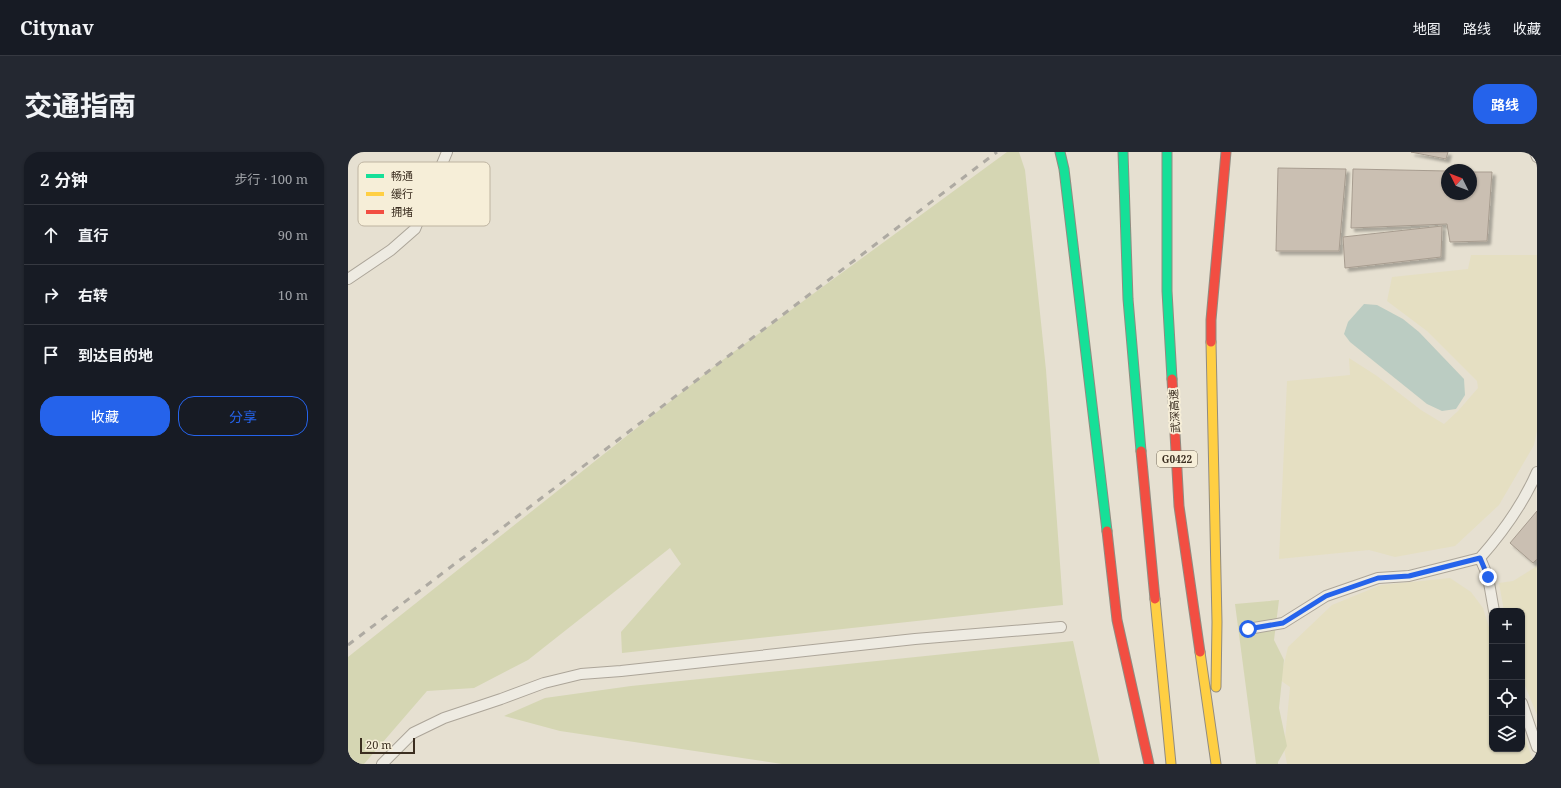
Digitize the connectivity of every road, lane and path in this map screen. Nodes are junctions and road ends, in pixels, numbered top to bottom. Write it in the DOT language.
graph roads {
  1 [pos="447,152"];
  2 [pos="1060,152"];
  3 [pos="1123,152"];
  4 [pos="1167,152"];
  5 [pos="1535,152"];
  6 [pos="1227,155"];
  7 [pos="1537,157"];
  8 [pos="443,162"];
  9 [pos="416,226"];
  10 [pos="348,279"];
  11 [pos="1537,472"];
  12 [pos="1480,558"];
  13 [pos="1493,608"];
  14 [pos="1061,627"];
  15 [pos="1248,629"];
  16 [pos="1525,712"];
  17 [pos="1537,747"];
  18 [pos="1216,762"];
  19 [pos="382,764"];
  20 [pos="1149,764"];
  21 [pos="1171,764"];
  1 -- 8 [label="lane"];
  2 -- 20 [label="highway"];
  3 -- 21 [label="highway, G0422"];
  4 -- 18 [label="highway, 武深高速 / G0422"];
  5 -- 7 [label="lane"];
  6 -- 18 [label="highway"];
  9 -- 10 [label="lane"];
  11 -- 12 [label="lane"];
  12 -- 13 [label="lane"];
  12 -- 15 [label="lane"];
  14 -- 19 [label="lane"];
  16 -- 17 [label="lane"];
}
